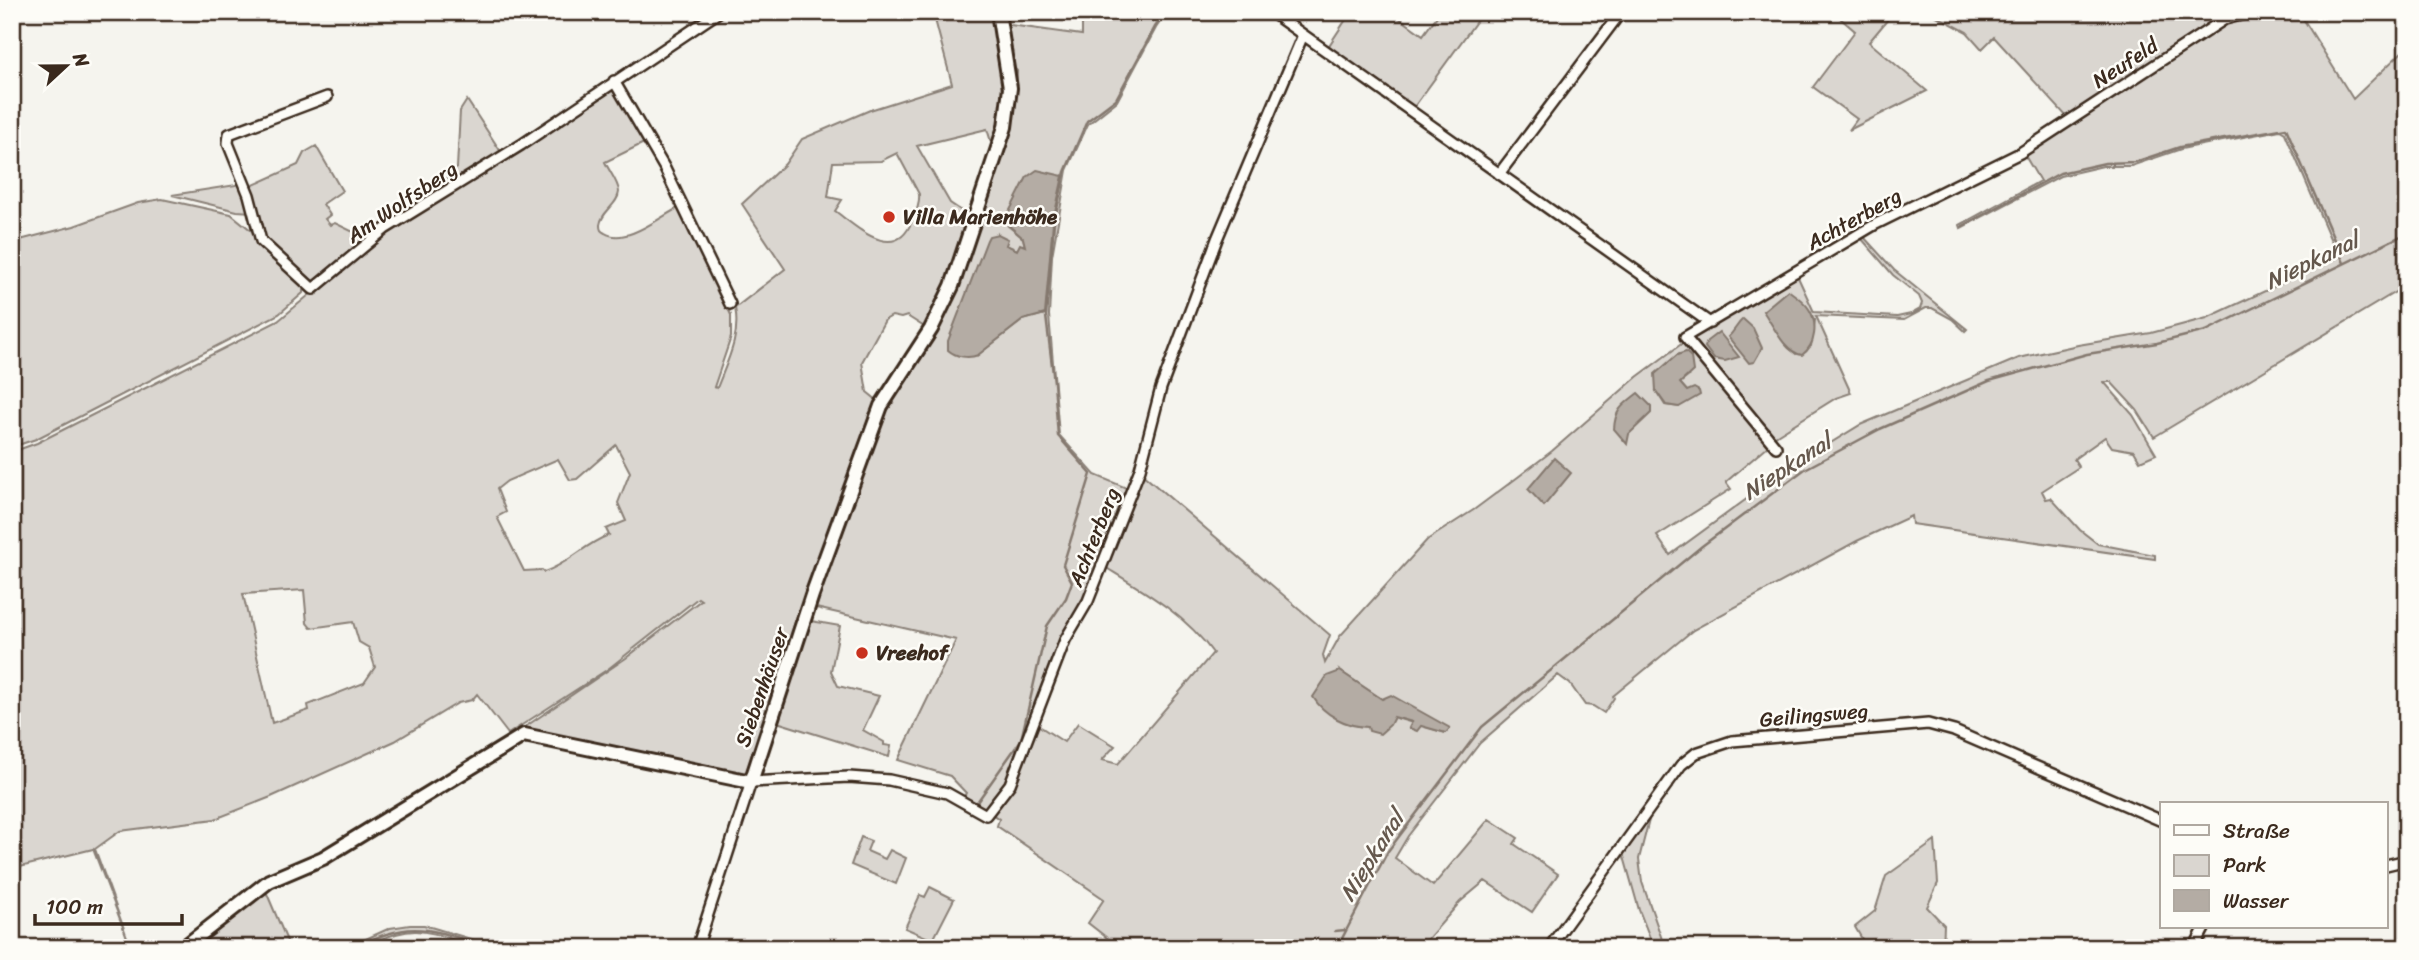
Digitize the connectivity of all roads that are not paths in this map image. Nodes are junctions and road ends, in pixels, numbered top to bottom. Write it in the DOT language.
graph roads {
  1 [pos="719,12"];
  2 [pos="998,12"];
  3 [pos="1271,12"];
  4 [pos="1621,12"];
  5 [pos="2253,12"];
  6 [pos="1303,35"];
  7 [pos="614,81"];
  8 [pos="327,97"];
  9 [pos="2020,153"];
  10 [pos="1499,174"];
  11 [pos="730,304"];
  12 [pos="1710,323"];
  13 [pos="1776,447"];
  14 [pos="751,782"];
  15 [pos="2160,820"];
  16 [pos="2407,860"];
  17 [pos="2388,865"];
  18 [pos="2204,928"];
  19 [pos="183,948"];
  20 [pos="697,948"];
  21 [pos="1549,948"];
  22 [pos="2194,948"];
  1 -- 7 [label="street, Am Wolfsberg"];
  2 -- 14 [label="street, Siebenhäuser"];
  3 -- 6 [label="street"];
  4 -- 10 [label="street"];
  5 -- 9 [label="street, Neufeld"];
  6 -- 10 [label="street"];
  6 -- 14 [label="street, Achterberg"];
  7 -- 8 [label="street, Am Wolfsberg"];
  7 -- 11 [label="street"];
  9 -- 12 [label="street, Achterberg"];
  10 -- 12 [label="street"];
  12 -- 13 [label="street, Achterberg"];
  14 -- 19 [label="street, Siebenhäuser"];
  14 -- 20 [label="street"];
  15 -- 21 [label="street, Geilingsweg"];
  16 -- 17 [label="street"];
  18 -- 22 [label="street"];
}
